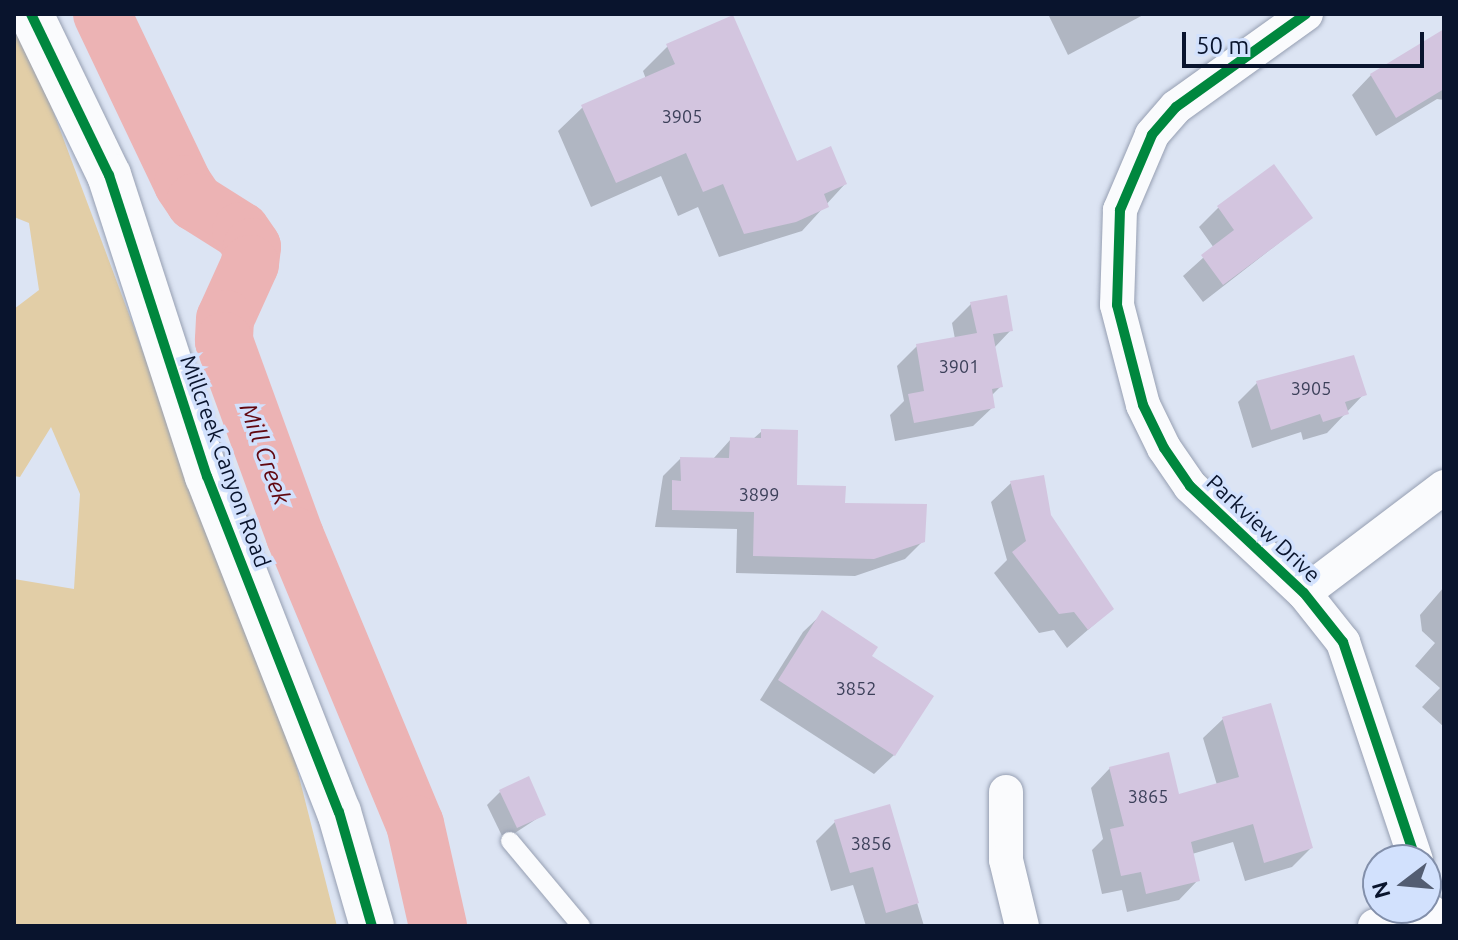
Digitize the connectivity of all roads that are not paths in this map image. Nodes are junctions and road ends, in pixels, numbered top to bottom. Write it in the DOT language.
graph roads {
  1 [pos="31,14"];
  2 [pos="1306,14"];
  3 [pos="1444,487"];
  4 [pos="1304,593"];
  5 [pos="1006,792"];
  6 [pos="510,841"];
  7 [pos="1411,844"];
  8 [pos="372,926"];
  9 [pos="581,926"];
  10 [pos="1022,926"];
  1 -- 8 [label="street, Millcreek Canyon Road"];
  2 -- 4 [label="street, Parkview Drive"];
  3 -- 4 [label="street"];
  4 -- 7 [label="street, Parkview Drive"];
  5 -- 10 [label="street"];
  6 -- 9 [label="lane"];
}
